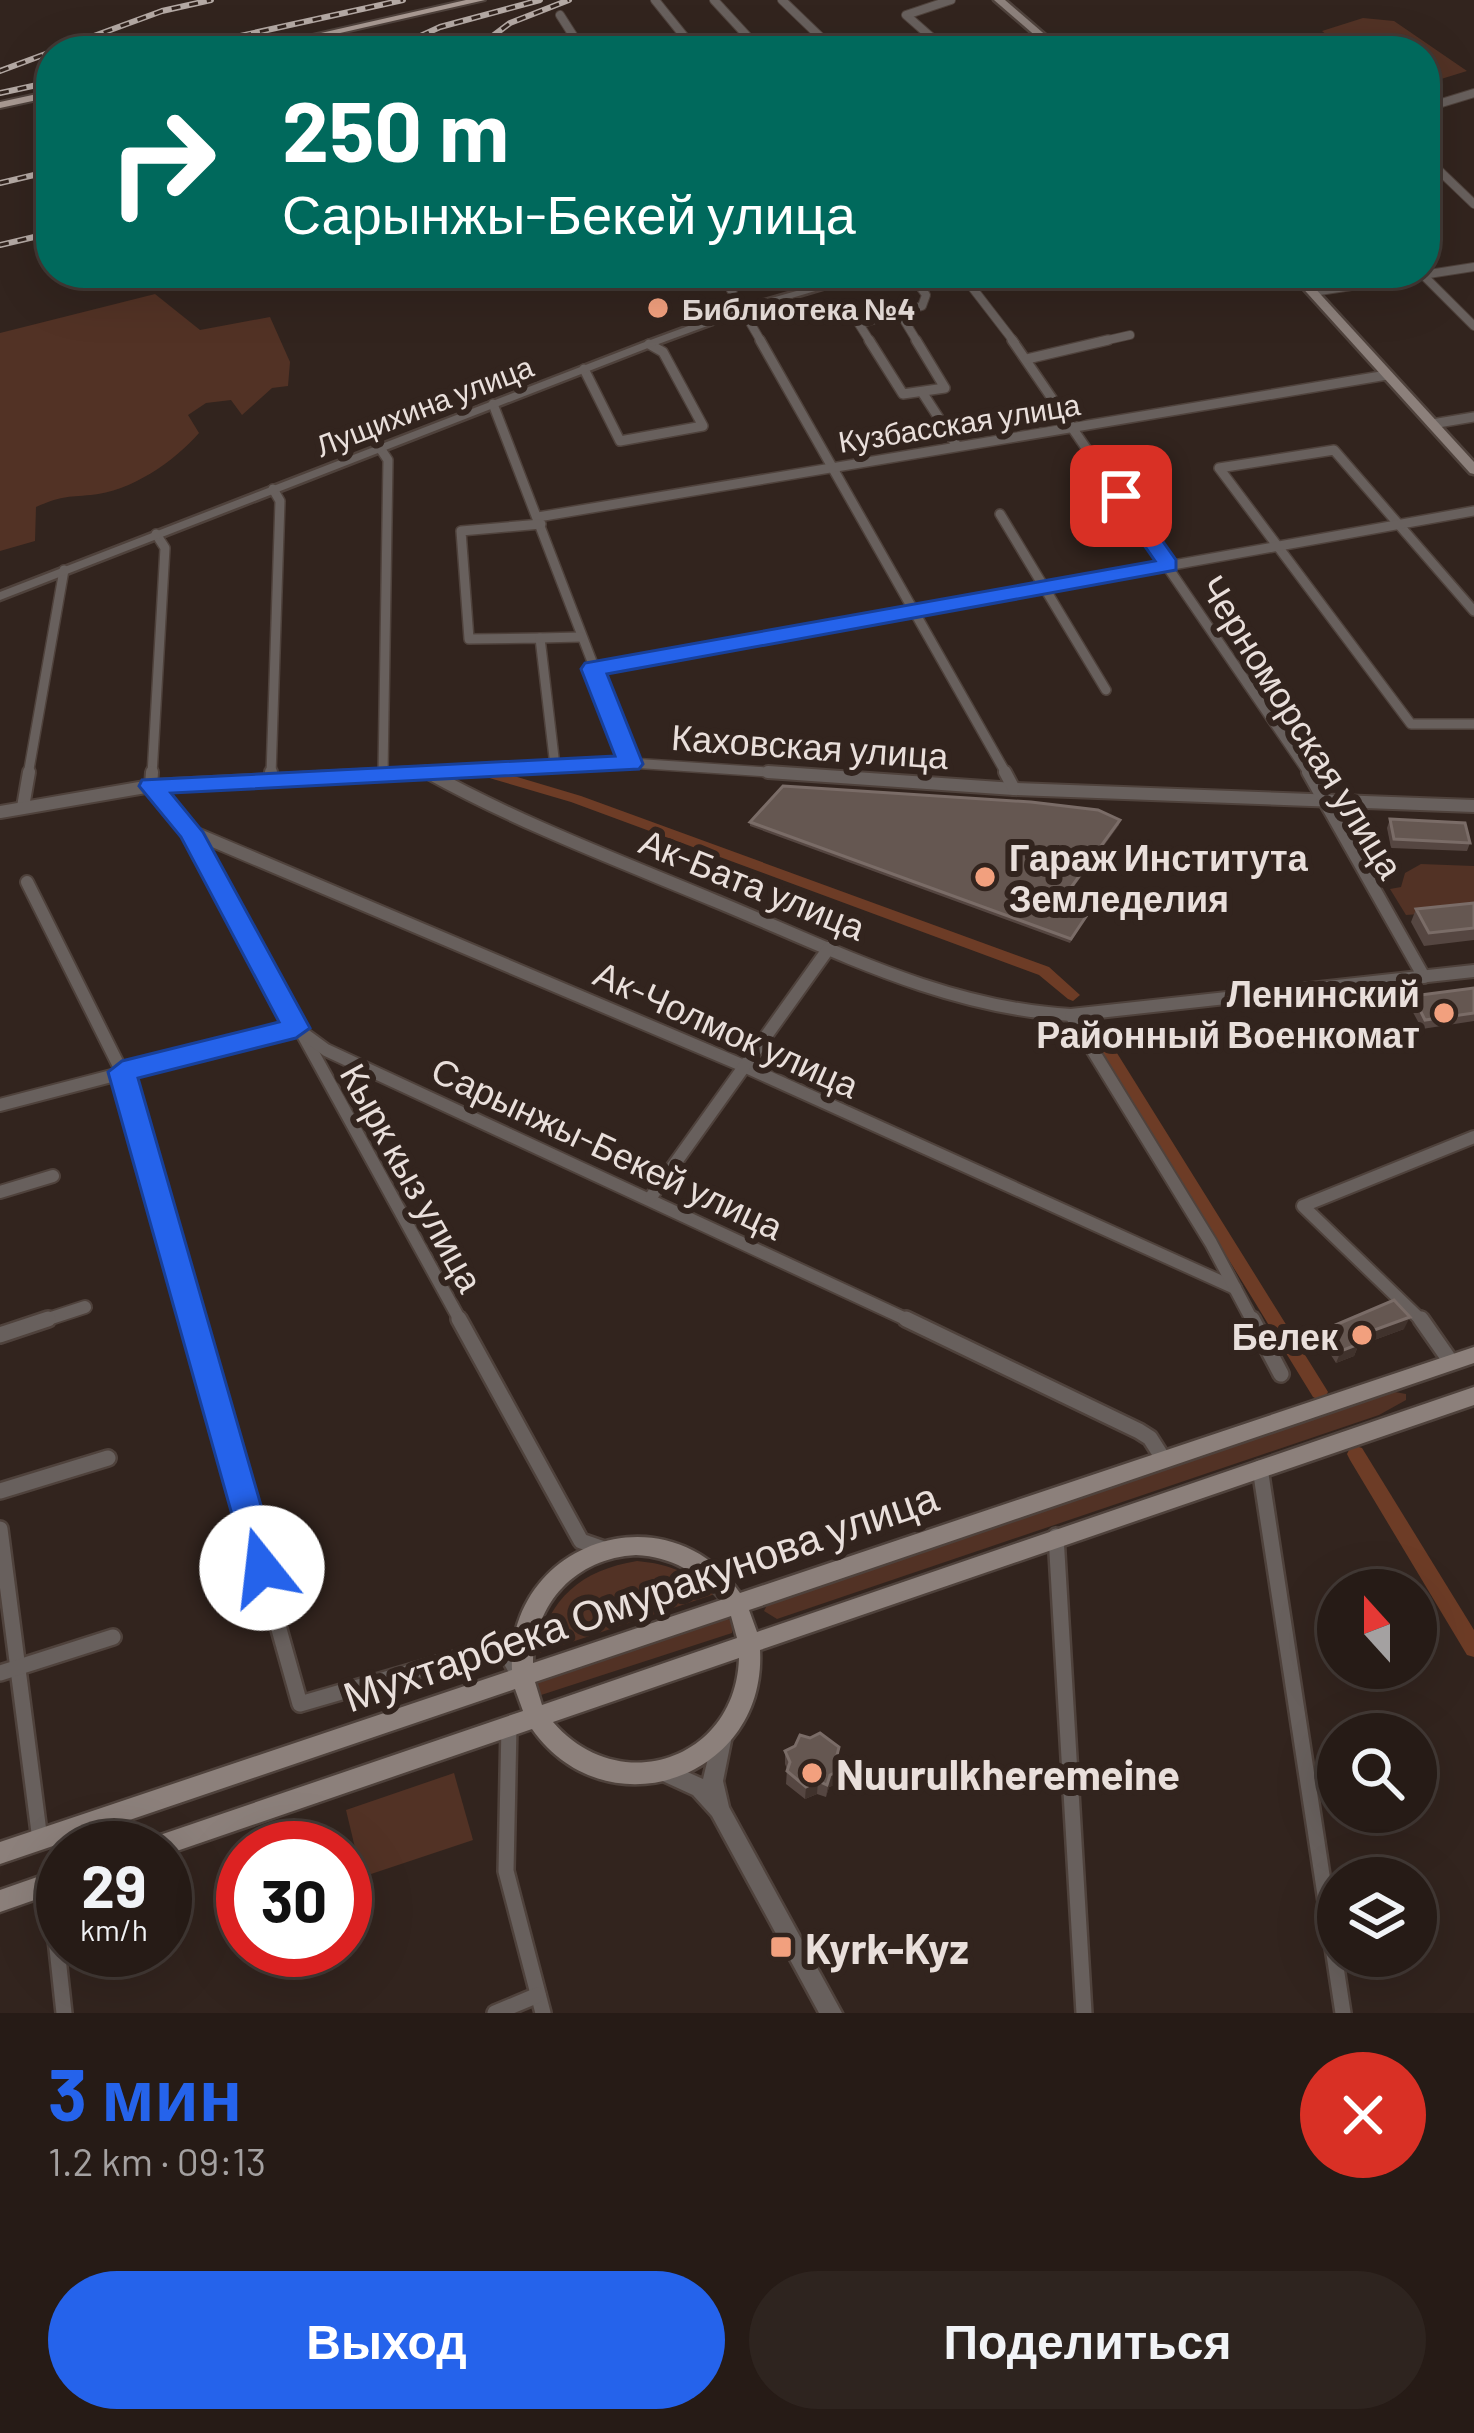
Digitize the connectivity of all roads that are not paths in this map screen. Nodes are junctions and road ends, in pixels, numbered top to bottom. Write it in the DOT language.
graph roads {
  1 [pos="480,0"];
  2 [pos="655,0"];
  3 [pos="714,0"];
  4 [pos="782,0"];
  5 [pos="951,0"];
  6 [pos="999,0"];
  7 [pos="560,15"];
  8 [pos="316,36"];
  9 [pos="573,36"];
  10 [pos="684,36"];
  11 [pos="747,36"];
  12 [pos="819,36"];
  13 [pos="930,36"];
  14 [pos="1041,36"];
  15 [pos="1474,93"];
  16 [pos="36,97"];
  17 [pos="1440,103"];
  18 [pos="0,105"];
  19 [pos="1440,172"];
  20 [pos="1474,204"];
  21 [pos="1474,267"];
  22 [pos="1440,272"];
  23 [pos="731,288"];
  24 [pos="818,288"];
  25 [pos="919,288"];
  26 [pos="973,288"];
  27 [pos="1309,288"];
  28 [pos="1337,288"];
  29 [pos="1436,288"];
  30 [pos="1313,292"];
  31 [pos="744,309"];
  32 [pos="901,315"];
  33 [pos="1474,326"];
  34 [pos="1130,335"];
  35 [pos="649,344"];
  36 [pos="1027,359"];
  37 [pos="584,369"];
  38 [pos="1388,375"];
  39 [pos="922,392"];
  40 [pos="493,404"];
  41 [pos="1474,417"];
  42 [pos="1432,424"];
  43 [pos="1073,428"];
  44 [pos="957,446"];
  45 [pos="380,448"];
  46 [pos="834,467"];
  47 [pos="1474,470"];
  48 [pos="273,489"];
  49 [pos="1474,511"];
  50 [pos="1000,514"];
  51 [pos="540,520"];
  52 [pos="1398,524"];
  53 [pos="156,534"];
  54 [pos="1275,546"];
  55 [pos="1168,565"];
  56 [pos="64,570"];
  57 [pos="1045,587"];
  58 [pos="0,596"];
  59 [pos="917,610"];
  60 [pos="1474,611"];
  61 [pos="581,637"];
  62 [pos="540,638"];
  63 [pos="593,669"];
  64 [pos="1106,690"];
  65 [pos="1474,724"];
  66 [pos="631,764"];
  67 [pos="554,766"];
  68 [pos="424,770"];
  69 [pos="383,773"];
  70 [pos="271,778"];
  71 [pos="151,786"];
  72 [pos="1014,789"];
  73 [pos="1328,801"];
  74 [pos="1474,806"];
  75 [pos="23,807"];
  76 [pos="0,812"];
  77 [pos="191,832"];
  78 [pos="27,883"];
  79 [pos="829,947"];
  80 [pos="1474,971"];
  81 [pos="1424,977"];
  82 [pos="1071,1015"];
  83 [pos="296,1028"];
  84 [pos="744,1066"];
  85 [pos="122,1072"];
  86 [pos="0,1105"];
  87 [pos="1474,1136"];
  88 [pos="53,1176"];
  89 [pos="0,1192"];
  90 [pos="651,1197"];
  91 [pos="1235,1288"];
  92 [pos="85,1306"];
  93 [pos="0,1335"];
  94 [pos="1474,1354"];
  95 [pos="1451,1362"];
  96 [pos="1281,1374"];
  97 [pos="1474,1396"];
  98 [pos="108,1458"];
  99 [pos="1163,1460"];
  100 [pos="1260,1468"];
  101 [pos="0,1491"];
  102 [pos="0,1529"];
  103 [pos="1056,1536"];
  104 [pos="581,1540"];
  105 [pos="615,1551"];
  106 [pos="568,1571"];
  107 [pos="738,1604"];
  108 [pos="113,1637"];
  109 [pos="751,1643"];
  110 [pos="18,1669"];
  111 [pos="0,1673"];
  112 [pos="520,1677"];
  113 [pos="533,1717"];
  114 [pos="509,1726"];
  115 [pos="723,1731"];
  116 [pos="657,1770"];
  117 [pos="719,1809"];
  118 [pos="38,1821"];
  119 [pos="96,1821"];
  120 [pos="192,1835"];
  121 [pos="36,1841"];
  122 [pos="0,1853"];
  123 [pos="36,1888"];
  124 [pos="0,1901"];
  125 [pos="62,1977"];
  126 [pos="541,2004"];
  127 [pos="64,2013"];
  128 [pos="494,2013"];
  129 [pos="831,2013"];
  130 [pos="1084,2013"];
  131 [pos="1343,2013"];
  1 -- 8 [label="main road"];
  2 -- 10 [label="street"];
  3 -- 11 [label="street"];
  4 -- 12 [label="street"];
  5 -- 13 [label="street"];
  6 -- 14 [label="main road"];
  7 -- 9 [label="street"];
  15 -- 17 [label="street"];
  16 -- 18 [label="main road"];
  19 -- 20 [label="street"];
  21 -- 22 [label="street"];
  23 -- 31 [label="street"];
  24 -- 31 [label="street, Лущихина улица"];
  25 -- 32 [label="street"];
  26 -- 36 [label="street, Черноморская улица"];
  27 -- 30 [label="main road"];
  28 -- 30 [label="street"];
  29 -- 33 [label="street"];
  30 -- 38 [label="main road"];
  31 -- 35 [label="street, Лущихина улица"];
  31 -- 46 [label="street"];
  32 -- 39 [label="street"];
  32 -- 39 [label="street"];
  34 -- 36 [label="street"];
  35 -- 37 [label="street, Лущихина улица"];
  35 -- 37 [label="street"];
  36 -- 43 [label="street, Черноморская улица"];
  37 -- 40 [label="street, Лущихина улица"];
  38 -- 42 [label="main road"];
  38 -- 43 [label="street, Кузбасская улица"];
  39 -- 44 [label="street"];
  40 -- 45 [label="street, Лущихина улица"];
  40 -- 51 [label="street"];
  41 -- 42 [label="street"];
  42 -- 47 [label="main road"];
  43 -- 44 [label="street, Кузбасская улица"];
  43 -- 55 [label="street, Черноморская улица"];
  44 -- 46 [label="street, Кузбасская улица"];
  45 -- 48 [label="street, Лущихина улица"];
  45 -- 69 [label="street"];
  46 -- 51 [label="street, Кузбасская улица"];
  46 -- 59 [label="street"];
  48 -- 53 [label="street, Лущихина улица"];
  48 -- 70 [label="street"];
  49 -- 52 [label="street"];
  50 -- 57 [label="street"];
  51 -- 61 [label="street"];
  51 -- 62 [label="street, Кузбасская улица"];
  52 -- 54 [label="street"];
  52 -- 54 [label="street"];
  52 -- 60 [label="street"];
  53 -- 56 [label="street, Лущихина улица"];
  53 -- 71 [label="street"];
  54 -- 55 [label="street"];
  54 -- 65 [label="street"];
  55 -- 57 [label="street"];
  55 -- 73 [label="street, Черноморская улица"];
  56 -- 58 [label="street, Лущихина улица"];
  56 -- 75 [label="street"];
  57 -- 59 [label="street"];
  57 -- 64 [label="street"];
  59 -- 63 [label="street"];
  59 -- 72 [label="street"];
  61 -- 62 [label="street"];
  61 -- 63 [label="street"];
  62 -- 67 [label="street"];
  63 -- 66 [label="street"];
  66 -- 67 [label="street, Каховская улица"];
  66 -- 72 [label="street, Каховская улица"];
  67 -- 68 [label="street, Каховская улица"];
  68 -- 69 [label="street, Каховская улица"];
  68 -- 79 [label="street, Ак-Бата улица"];
  69 -- 70 [label="street, Каховская улица"];
  70 -- 71 [label="street, Каховская улица"];
  71 -- 75 [label="street, Каховская улица"];
  71 -- 77 [label="street, Кырк кыз улица"];
  72 -- 73 [label="street, Каховская улица"];
  73 -- 74 [label="street, Каховская улица"];
  73 -- 81 [label="street, Черноморская улица"];
  75 -- 76 [label="street, Каховская улица"];
  77 -- 83 [label="street, Кырк кыз улица"];
  77 -- 84 [label="street, Ак-Чолмок улица"];
  78 -- 85 [label="street"];
  79 -- 82 [label="street, Ак-Бата улица"];
  79 -- 84 [label="street"];
  80 -- 81 [label="street, Ак-Бата улица"];
  81 -- 82 [label="street, Ак-Бата улица"];
  82 -- 91 [label="street"];
  83 -- 85 [label="street"];
  83 -- 90 [label="street, Сарынжы-Бекей улица"];
  83 -- 104 [label="street, Кырк кыз улица"];
  84 -- 90 [label="street"];
  84 -- 91 [label="street, Ак-Чолмок улица"];
  85 -- 86 [label="street"];
  85 -- 112 [label="street"];
  87 -- 95 [label="street"];
  88 -- 89 [label="street"];
  90 -- 99 [label="street, Сарынжы-Бекей улица"];
  91 -- 96 [label="street"];
  92 -- 93 [label="street"];
  94 -- 95 [label="main road, Мухтарбека Омуракунова улица"];
  95 -- 99 [label="main road, Мухтарбека Омуракунова улица"];
  97 -- 100 [label="main road"];
  98 -- 101 [label="street"];
  99 -- 107 [label="main road, Мухтарбека Омуракунова улица"];
  100 -- 103 [label="main road"];
  100 -- 131 [label="street"];
  102 -- 110 [label="street"];
  103 -- 109 [label="main road"];
  103 -- 130 [label="street"];
  104 -- 105 [label="street"];
  104 -- 106 [label="street"];
  105 -- 106 [label="main road"];
  105 -- 107 [label="main road"];
  106 -- 112 [label="main road"];
  107 -- 109 [label="main road"];
  107 -- 112 [label="main road, Мухтарбека Омуракунова улица"];
  108 -- 110 [label="street"];
  109 -- 113 [label="main road"];
  109 -- 115 [label="main road"];
  110 -- 111 [label="street"];
  110 -- 118 [label="street"];
  112 -- 113 [label="main road"];
  112 -- 119 [label="main road, Мухтарбека Омуракунова улица"];
  113 -- 114 [label="main road"];
  113 -- 116 [label="main road"];
  114 -- 120 [label="main road"];
  114 -- 126 [label="street"];
  115 -- 116 [label="main road"];
  115 -- 117 [label="street"];
  116 -- 117 [label="street"];
  117 -- 129 [label="street"];
  121 -- 122 [label="main road, Мухтарбека Омуракунова улица"];
  123 -- 124 [label="main road"];
  125 -- 127 [label="street"];
  126 -- 128 [label="street"];
}
